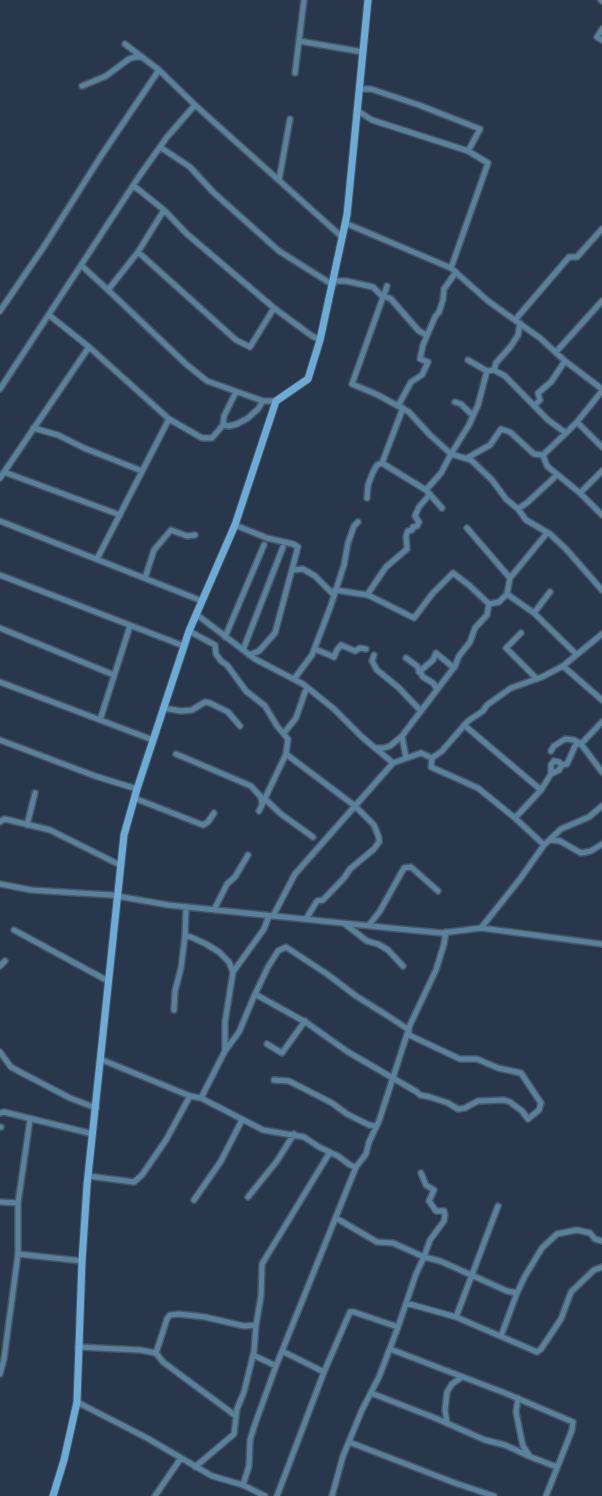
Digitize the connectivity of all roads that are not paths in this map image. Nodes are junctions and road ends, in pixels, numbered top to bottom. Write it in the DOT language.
graph roads {
  1 [pos="304,0"];
  2 [pos="368,0"];
  3 [pos="602,29"];
  4 [pos="602,40"];
  5 [pos="298,41"];
  6 [pos="125,44"];
  7 [pos="363,52"];
  8 [pos="143,57"];
  9 [pos="159,70"];
  10 [pos="295,73"];
  11 [pos="82,86"];
  12 [pos="360,88"];
  13 [pos="196,105"];
  14 [pos="358,111"];
  15 [pos="290,119"];
  16 [pos="160,147"];
  17 [pos="468,151"];
  18 [pos="279,180"];
  19 [pos="134,186"];
  20 [pos="164,210"];
  21 [pos="345,223"];
  22 [pos="602,230"];
  23 [pos="342,237"];
  24 [pos="138,252"];
  25 [pos="82,266"];
  26 [pos="451,268"];
  27 [pos="456,272"];
  28 [pos="333,283"];
  29 [pos="387,286"];
  30 [pos="108,290"];
  31 [pos="383,297"];
  32 [pos="602,301"];
  33 [pos="274,308"];
  34 [pos="0,311"];
  35 [pos="50,315"];
  36 [pos="518,322"];
  37 [pos="426,335"];
  38 [pos="320,340"];
  39 [pos="89,347"];
  40 [pos="556,352"];
  41 [pos="468,360"];
  42 [pos="565,362"];
  43 [pos="494,370"];
  44 [pos="487,371"];
  45 [pos="0,389"];
  46 [pos="602,390"];
  47 [pos="236,392"];
  48 [pos="263,401"];
  49 [pos="276,401"];
  50 [pos="455,402"];
  51 [pos="534,406"];
  52 [pos="400,407"];
  53 [pos="474,414"];
  54 [pos="169,419"];
  55 [pos="577,422"];
  56 [pos="223,425"];
  57 [pos="33,428"];
  58 [pos="566,433"];
  59 [pos="602,447"];
  60 [pos="451,454"];
  61 [pos="544,455"];
  62 [pos="467,458"];
  63 [pos="382,463"];
  64 [pos="142,470"];
  65 [pos="602,471"];
  66 [pos="4,472"];
  67 [pos="557,475"];
  68 [pos="0,478"];
  69 [pos="426,490"];
  70 [pos="580,493"];
  71 [pos="430,494"];
  72 [pos="367,498"];
  73 [pos="442,508"];
  74 [pos="518,509"];
  75 [pos="120,515"];
  76 [pos="602,515"];
  77 [pos="0,522"];
  78 [pos="358,522"];
  79 [pos="235,526"];
  80 [pos="467,528"];
  81 [pos="548,533"];
  82 [pos="195,535"];
  83 [pos="264,545"];
  84 [pos="283,547"];
  85 [pos="97,559"];
  86 [pos="293,570"];
  87 [pos="0,575"];
  88 [pos="145,578"];
  89 [pos="510,578"];
  90 [pos="602,590"];
  91 [pos="335,592"];
  92 [pos="550,592"];
  93 [pos="507,594"];
  94 [pos="367,595"];
  95 [pos="202,601"];
  96 [pos="489,604"];
  97 [pos="196,614"];
  98 [pos="534,614"];
  99 [pos="130,626"];
  100 [pos="0,628"];
  101 [pos="189,631"];
  102 [pos="520,633"];
  103 [pos="225,637"];
  104 [pos="601,637"];
  105 [pos="184,646"];
  106 [pos="366,648"];
  107 [pos="315,649"];
  108 [pos="243,650"];
  109 [pos="576,654"];
  110 [pos="249,655"];
  111 [pos="374,655"];
  112 [pos="406,658"];
  113 [pos="563,666"];
  114 [pos="454,668"];
  115 [pos="419,672"];
  116 [pos="114,675"];
  117 [pos="294,679"];
  118 [pos="537,679"];
  119 [pos="0,682"];
  120 [pos="308,688"];
  121 [pos="437,689"];
  122 [pos="602,700"];
  123 [pos="163,708"];
  124 [pos="420,711"];
  125 [pos="100,720"];
  126 [pos="602,722"];
  127 [pos="464,725"];
  128 [pos="240,726"];
  129 [pos="284,733"];
  130 [pos="402,736"];
  131 [pos="0,740"];
  132 [pos="153,740"];
  133 [pos="581,744"];
  134 [pos="376,748"];
  135 [pos="551,751"];
  136 [pos="176,754"];
  137 [pos="286,754"];
  138 [pos="406,758"];
  139 [pos="432,758"];
  140 [pos="393,763"];
  141 [pos="562,765"];
  142 [pos="602,772"];
  143 [pos="551,774"];
  144 [pos="137,789"];
  145 [pos="540,790"];
  146 [pos="35,793"];
  147 [pos="134,798"];
  148 [pos="265,799"];
  149 [pos="262,805"];
  150 [pos="355,806"];
  151 [pos="602,806"];
  152 [pos="259,811"];
  153 [pos="214,813"];
  154 [pos="515,818"];
  155 [pos="0,822"];
  156 [pos="27,825"];
  157 [pos="313,837"];
  158 [pos="550,840"];
  159 [pos="602,844"];
  160 [pos="544,846"];
  161 [pos="248,855"];
  162 [pos="120,865"];
  163 [pos="0,884"];
  164 [pos="438,891"];
  165 [pos="117,895"];
  166 [pos="186,906"];
  167 [pos="214,910"];
  168 [pos="271,916"];
  169 [pos="306,919"];
  170 [pos="342,922"];
  171 [pos="370,925"];
  172 [pos="481,928"];
  173 [pos="14,930"];
  174 [pos="446,932"];
  175 [pos="185,936"];
  176 [pos="602,944"];
  177 [pos="5,961"];
  178 [pos="0,966"];
  179 [pos="403,966"];
  180 [pos="233,972"];
  181 [pos="108,981"];
  182 [pos="255,994"];
  183 [pos="174,1010"];
  184 [pos="304,1021"];
  185 [pos="409,1030"];
  186 [pos="267,1044"];
  187 [pos="225,1051"];
  188 [pos="0,1052"];
  189 [pos="100,1059"];
  190 [pos="393,1078"];
  191 [pos="274,1080"];
  192 [pos="190,1096"];
  193 [pos="201,1098"];
  194 [pos="96,1108"];
  195 [pos="0,1113"];
  196 [pos="30,1120"];
  197 [pos="242,1120"];
  198 [pos="376,1126"];
  199 [pos="93,1134"];
  200 [pos="294,1134"];
  201 [pos="330,1152"];
  202 [pos="356,1167"];
  203 [pos="421,1173"];
  204 [pos="88,1176"];
  205 [pos="248,1196"];
  206 [pos="194,1200"];
  207 [pos="0,1202"];
  208 [pos="18,1203"];
  209 [pos="498,1206"];
  210 [pos="336,1218"];
  211 [pos="602,1241"];
  212 [pos="18,1254"];
  213 [pos="424,1257"];
  214 [pos="82,1261"];
  215 [pos="602,1267"];
  216 [pos="472,1276"];
  217 [pos="517,1293"];
  218 [pos="406,1303"];
  219 [pos="456,1317"];
  220 [pos="256,1325"];
  221 [pos="398,1327"];
  222 [pos="501,1336"];
  223 [pos="78,1346"];
  224 [pos="390,1349"];
  225 [pos="282,1351"];
  226 [pos="156,1353"];
  227 [pos="253,1356"];
  228 [pos="2,1359"];
  229 [pos="276,1366"];
  230 [pos="324,1372"];
  231 [pos="0,1374"];
  232 [pos="462,1377"];
  233 [pos="371,1393"];
  234 [pos="518,1398"];
  235 [pos="76,1402"];
  236 [pos="235,1412"];
  237 [pos="447,1423"];
  238 [pos="349,1442"];
  239 [pos="530,1457"];
  240 [pos="181,1458"];
  241 [pos="195,1467"];
  242 [pos="557,1467"];
  243 [pos="243,1485"];
  244 [pos="53,1496"];
  245 [pos="155,1496"];
  246 [pos="265,1496"];
  247 [pos="277,1496"];
  248 [pos="332,1496"];
  249 [pos="494,1496"];
  250 [pos="546,1496"];
  1 -- 5 [label="street"];
  2 -- 7 [label="street"];
  3 -- 4 [label="street"];
  5 -- 7 [label="street"];
  5 -- 10 [label="street"];
  6 -- 8 [label="street"];
  7 -- 12 [label="street"];
  8 -- 9 [label="street"];
  8 -- 11 [label="street"];
  9 -- 13 [label="street"];
  9 -- 34 [label="street"];
  12 -- 14 [label="street"];
  12 -- 17 [label="street"];
  13 -- 16 [label="street"];
  13 -- 18 [label="street"];
  14 -- 17 [label="street"];
  14 -- 21 [label="street"];
  15 -- 18 [label="street"];
  16 -- 19 [label="street"];
  16 -- 28 [label="street"];
  17 -- 26 [label="street"];
  18 -- 23 [label="street"];
  19 -- 20 [label="street"];
  19 -- 25 [label="street"];
  20 -- 24 [label="street"];
  20 -- 33 [label="street"];
  21 -- 23 [label="street"];
  21 -- 26 [label="street"];
  22 -- 36 [label="street"];
  23 -- 28 [label="street"];
  24 -- 30 [label="street"];
  24 -- 33 [label="street"];
  25 -- 30 [label="street"];
  25 -- 35 [label="street"];
  26 -- 27 [label="street"];
  27 -- 36 [label="street"];
  27 -- 37 [label="street"];
  28 -- 31 [label="street"];
  28 -- 38 [label="street"];
  29 -- 31 [label="street"];
  30 -- 47 [label="street"];
  31 -- 37 [label="street"];
  31 -- 52 [label="street"];
  32 -- 40 [label="street"];
  33 -- 38 [label="street"];
  35 -- 39 [label="street"];
  35 -- 45 [label="street"];
  36 -- 40 [label="street"];
  36 -- 43 [label="street"];
  37 -- 52 [label="street"];
  38 -- 49 [label="street"];
  39 -- 54 [label="street"];
  39 -- 57 [label="street"];
  40 -- 42 [label="street"];
  41 -- 44 [label="street"];
  42 -- 46 [label="street"];
  42 -- 51 [label="street"];
  43 -- 44 [label="street"];
  43 -- 51 [label="street"];
  44 -- 53 [label="street"];
  46 -- 55 [label="street"];
  47 -- 48 [label="street"];
  47 -- 56 [label="street"];
  48 -- 49 [label="street"];
  48 -- 56 [label="street"];
  49 -- 79 [label="street"];
  50 -- 53 [label="street"];
  51 -- 58 [label="street"];
  52 -- 60 [label="street"];
  52 -- 63 [label="street"];
  53 -- 60 [label="street"];
  54 -- 56 [label="street"];
  54 -- 64 [label="street"];
  55 -- 58 [label="street"];
  55 -- 59 [label="street"];
  57 -- 64 [label="street"];
  57 -- 66 [label="street"];
  58 -- 61 [label="street"];
  60 -- 62 [label="street"];
  60 -- 69 [label="street"];
  61 -- 62 [label="street"];
  61 -- 67 [label="street"];
  62 -- 74 [label="street"];
  63 -- 69 [label="street"];
  63 -- 72 [label="street"];
  64 -- 75 [label="street"];
  65 -- 70 [label="street"];
  66 -- 68 [label="street"];
  66 -- 75 [label="street"];
  67 -- 70 [label="street"];
  67 -- 74 [label="street"];
  69 -- 71 [label="street"];
  70 -- 76 [label="street"];
  71 -- 73 [label="street"];
  71 -- 94 [label="street"];
  74 -- 81 [label="street"];
  75 -- 85 [label="street"];
  77 -- 85 [label="street"];
  78 -- 91 [label="street"];
  79 -- 86 [label="street"];
  79 -- 95 [label="street"];
  80 -- 89 [label="street"];
  81 -- 89 [label="street"];
  81 -- 90 [label="street"];
  82 -- 88 [label="street"];
  83 -- 103 [label="street"];
  84 -- 108 [label="street"];
  85 -- 88 [label="street"];
  86 -- 91 [label="street"];
  86 -- 110 [label="street"];
  87 -- 99 [label="street"];
  88 -- 95 [label="street"];
  89 -- 93 [label="street"];
  91 -- 94 [label="street"];
  91 -- 107 [label="street"];
  92 -- 98 [label="street"];
  93 -- 96 [label="street"];
  93 -- 98 [label="street"];
  94 -- 96 [label="street"];
  95 -- 97 [label="street"];
  96 -- 114 [label="street"];
  97 -- 101 [label="street"];
  97 -- 103 [label="street"];
  98 -- 109 [label="street"];
  99 -- 105 [label="street"];
  99 -- 116 [label="street"];
  100 -- 116 [label="street"];
  101 -- 105 [label="street"];
  101 -- 129 [label="street"];
  102 -- 118 [label="street"];
  103 -- 108 [label="street"];
  104 -- 109 [label="street"];
  105 -- 123 [label="street"];
  106 -- 107 [label="street"];
  107 -- 117 [label="street"];
  108 -- 110 [label="street"];
  109 -- 113 [label="street"];
  110 -- 117 [label="street"];
  111 -- 124 [label="street"];
  112 -- 115 [label="street"];
  113 -- 118 [label="street"];
  113 -- 122 [label="street"];
  114 -- 115 [label="street"];
  114 -- 121 [label="street"];
  115 -- 121 [label="street"];
  116 -- 125 [label="street"];
  117 -- 120 [label="street"];
  118 -- 127 [label="street"];
  119 -- 125 [label="street"];
  120 -- 129 [label="street"];
  120 -- 134 [label="street"];
  121 -- 124 [label="street"];
  123 -- 128 [label="street"];
  123 -- 132 [label="street"];
  124 -- 130 [label="street"];
  125 -- 132 [label="street"];
  126 -- 133 [label="street"];
  127 -- 139 [label="street"];
  127 -- 145 [label="street"];
  129 -- 137 [label="street"];
  130 -- 134 [label="street"];
  130 -- 138 [label="street"];
  131 -- 144 [label="street"];
  132 -- 144 [label="street"];
  133 -- 135 [label="street"];
  133 -- 141 [label="street"];
  133 -- 142 [label="street"];
  134 -- 140 [label="street"];
  136 -- 149 [label="street"];
  137 -- 148 [label="street"];
  137 -- 150 [label="street"];
  138 -- 139 [label="street"];
  138 -- 140 [label="street"];
  139 -- 154 [label="street"];
  140 -- 150 [label="street"];
  141 -- 143 [label="street"];
  141 -- 143 [label="street"];
  143 -- 145 [label="street"];
  144 -- 147 [label="street"];
  145 -- 154 [label="street"];
  146 -- 156 [label="street"];
  147 -- 153 [label="street"];
  147 -- 162 [label="street"];
  148 -- 149 [label="street"];
  148 -- 157 [label="street"];
  149 -- 152 [label="street"];
  150 -- 168 [label="street"];
  150 -- 169 [label="street"];
  151 -- 158 [label="street"];
  154 -- 160 [label="street"];
  155 -- 156 [label="street"];
  156 -- 162 [label="street"];
  158 -- 159 [label="street"];
  158 -- 160 [label="street"];
  160 -- 172 [label="street"];
  161 -- 167 [label="street"];
  162 -- 165 [label="street"];
  163 -- 165 [label="street"];
  164 -- 171 [label="street"];
  165 -- 166 [label="street"];
  165 -- 181 [label="street"];
  166 -- 167 [label="street"];
  166 -- 175 [label="street"];
  167 -- 168 [label="street"];
  168 -- 169 [label="street"];
  168 -- 180 [label="street"];
  169 -- 170 [label="street"];
  170 -- 171 [label="street"];
  170 -- 179 [label="street"];
  171 -- 174 [label="street"];
  172 -- 174 [label="street"];
  172 -- 176 [label="street"];
  173 -- 181 [label="street"];
  174 -- 185 [label="street"];
  175 -- 180 [label="street"];
  175 -- 183 [label="street"];
  177 -- 178 [label="street"];
  180 -- 187 [label="street"];
  181 -- 189 [label="street"];
  182 -- 184 [label="street"];
  182 -- 185 [label="street"];
  182 -- 187 [label="street"];
  184 -- 186 [label="street"];
  184 -- 190 [label="street"];
  185 -- 190 [label="street"];
  185 -- 190 [label="street"];
  187 -- 193 [label="street"];
  188 -- 194 [label="street"];
  189 -- 192 [label="street"];
  189 -- 194 [label="street"];
  190 -- 198 [label="street"];
  191 -- 198 [label="street"];
  192 -- 193 [label="street"];
  192 -- 204 [label="street"];
  193 -- 197 [label="street"];
  194 -- 199 [label="street"];
  195 -- 196 [label="street"];
  196 -- 199 [label="street"];
  196 -- 208 [label="street"];
  197 -- 200 [label="street"];
  197 -- 206 [label="street"];
  198 -- 202 [label="street"];
  199 -- 204 [label="street"];
  200 -- 201 [label="street"];
  200 -- 205 [label="street"];
  201 -- 202 [label="street"];
  201 -- 220 [label="street"];
  202 -- 210 [label="street"];
  203 -- 213 [label="street"];
  204 -- 214 [label="street"];
  207 -- 208 [label="street"];
  208 -- 212 [label="street"];
  209 -- 216 [label="street"];
  210 -- 213 [label="street"];
  210 -- 225 [label="street"];
  211 -- 217 [label="street"];
  212 -- 214 [label="street"];
  212 -- 228 [label="street"];
  213 -- 216 [label="street"];
  213 -- 218 [label="street"];
  214 -- 223 [label="street"];
  215 -- 222 [label="street"];
  216 -- 217 [label="street"];
  216 -- 219 [label="street"];
  217 -- 222 [label="street"];
  218 -- 219 [label="street"];
  218 -- 221 [label="street"];
  219 -- 222 [label="street"];
  220 -- 226 [label="street"];
  220 -- 227 [label="street"];
  221 -- 224 [label="street"];
  221 -- 230 [label="street"];
  223 -- 226 [label="street"];
  223 -- 235 [label="street"];
  224 -- 232 [label="street"];
  224 -- 233 [label="street"];
  225 -- 229 [label="street"];
  225 -- 230 [label="street"];
  226 -- 236 [label="street"];
  227 -- 229 [label="street"];
  227 -- 236 [label="street"];
  228 -- 231 [label="street"];
  229 -- 243 [label="street"];
  230 -- 247 [label="street"];
  232 -- 234 [label="street"];
  232 -- 237 [label="street"];
  233 -- 237 [label="street"];
  233 -- 238 [label="street"];
  234 -- 239 [label="street"];
  234 -- 242 [label="street"];
  235 -- 240 [label="street"];
  235 -- 244 [label="street"];
  236 -- 241 [label="street"];
  237 -- 239 [label="street"];
  238 -- 248 [label="street"];
  238 -- 249 [label="street"];
  239 -- 242 [label="street"];
  240 -- 241 [label="street"];
  240 -- 245 [label="street"];
  241 -- 243 [label="street"];
  242 -- 250 [label="street"];
  243 -- 246 [label="street"];
}
